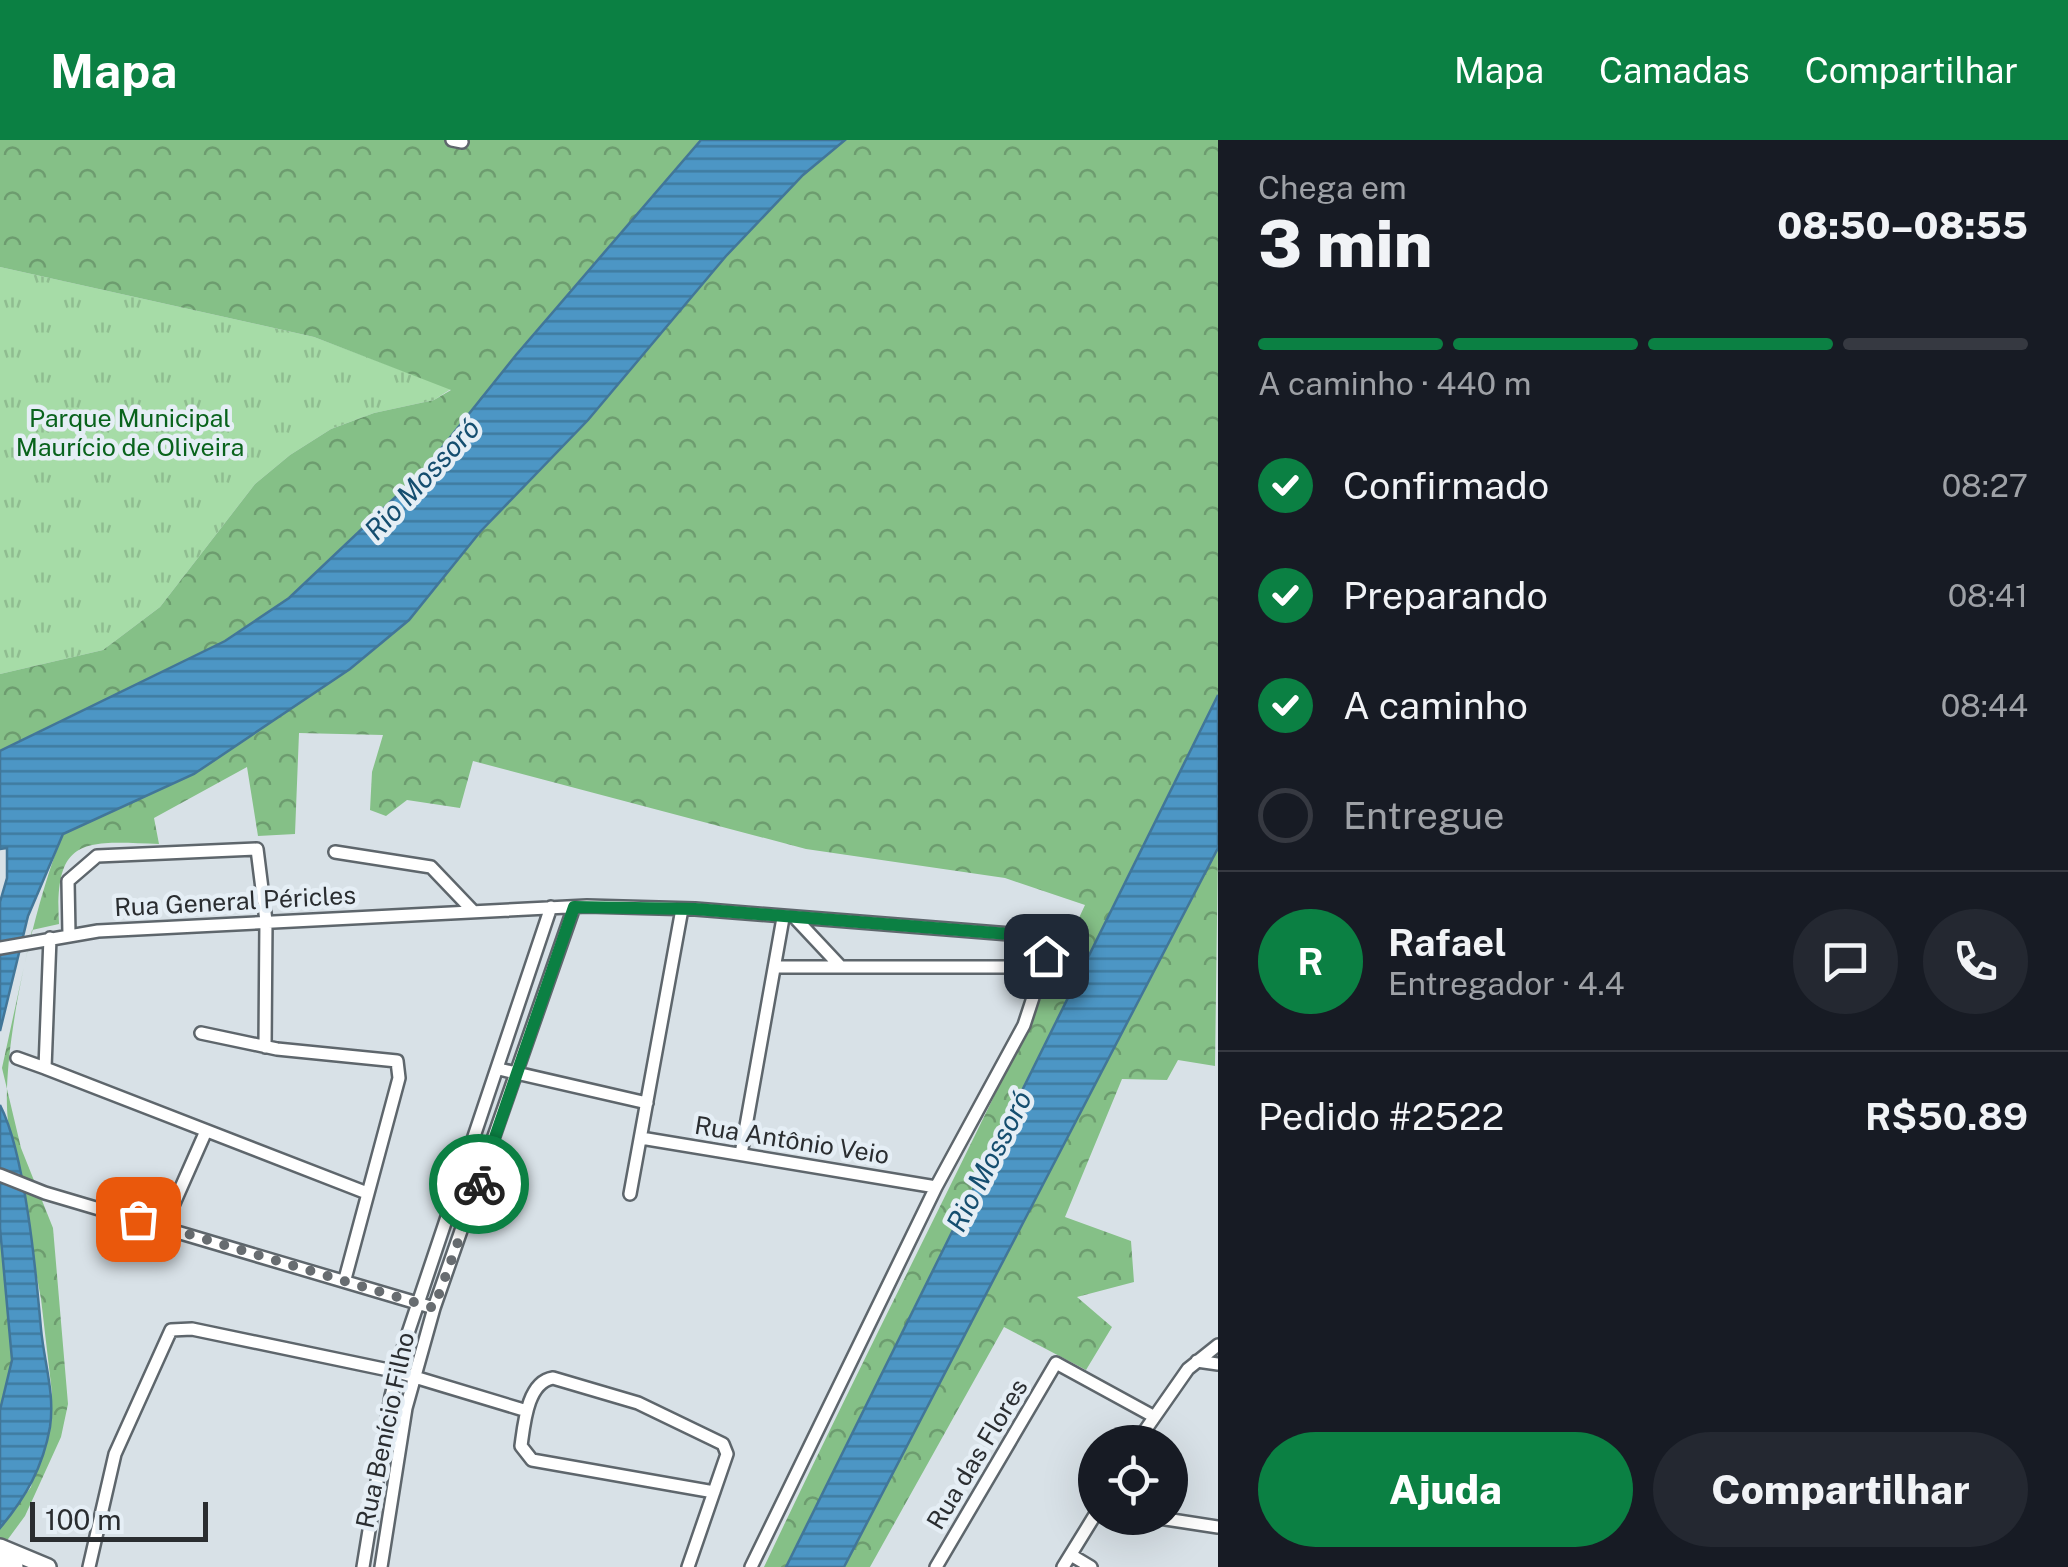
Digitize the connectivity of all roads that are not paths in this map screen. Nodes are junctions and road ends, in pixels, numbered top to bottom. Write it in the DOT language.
graph roads {
  1 [pos="335,852"];
  2 [pos="551,907"];
  3 [pos="574,907"];
  4 [pos="682,909"];
  5 [pos="474,911"];
  6 [pos="789,918"];
  7 [pos="266,922"];
  8 [pos="70,935"];
  9 [pos="50,938"];
  10 [pos="0,948"];
  11 [pos="1042,966"];
  12 [pos="776,967"];
  13 [pos="841,968"];
  14 [pos="201,1033"];
  15 [pos="265,1047"];
  16 [pos="17,1058"];
  17 [pos="45,1068"];
  18 [pos="499,1070"];
  19 [pos="516,1073"];
  20 [pos="646,1103"];
  21 [pos="206,1131"];
  22 [pos="641,1138"];
  23 [pos="741,1154"];
  24 [pos="0,1175"];
  25 [pos="936,1186"];
  26 [pos="368,1193"];
  27 [pos="630,1194"];
  28 [pos="164,1226"];
  29 [pos="345,1280"];
  30 [pos="417,1304"];
  31 [pos="434,1308"];
  32 [pos="1218,1345"];
  33 [pos="1198,1360"];
  34 [pos="1218,1364"];
  35 [pos="398,1372"];
  36 [pos="414,1376"];
  37 [pos="527,1411"];
  38 [pos="1152,1416"];
  39 [pos="1147,1425"];
  40 [pos="379,1462"];
  41 [pos="396,1465"];
  42 [pos="714,1492"];
  43 [pos="1188,1522"];
  44 [pos="1218,1526"];
  45 [pos="1082,1535"];
  46 [pos="1070,1555"];
  47 [pos="7,1558"];
  48 [pos="48,1567"];
  49 [pos="89,1567"];
  50 [pos="363,1567"];
  51 [pos="381,1567"];
  52 [pos="688,1567"];
  53 [pos="750,1567"];
  54 [pos="936,1567"];
  55 [pos="1063,1567"];
  56 [pos="1091,1567"];
  1 -- 5 [label="street, Rua General Péricles"];
  2 -- 3 [label="street, Rua General Péricles"];
  2 -- 5 [label="street, Rua General Péricles"];
  2 -- 18 [label="street, Rua Benício Filho"];
  3 -- 4 [label="street, Rua General Péricles"];
  3 -- 19 [label="street, Rua Benício Filho"];
  4 -- 6 [label="street, Rua General Péricles"];
  4 -- 20 [label="street"];
  5 -- 7 [label="street, Rua General Péricles"];
  6 -- 11 [label="street, Rua General Péricles"];
  6 -- 12 [label="street"];
  6 -- 13 [label="street"];
  7 -- 8 [label="street, Rua General Péricles"];
  7 -- 8 [label="street"];
  7 -- 15 [label="street"];
  8 -- 9 [label="street, Rua General Péricles"];
  9 -- 10 [label="street, Rua General Péricles"];
  9 -- 17 [label="street"];
  11 -- 13 [label="street"];
  11 -- 25 [label="street"];
  12 -- 13 [label="street"];
  12 -- 23 [label="street"];
  14 -- 15 [label="street"];
  15 -- 26 [label="street"];
  16 -- 17 [label="street"];
  17 -- 21 [label="street"];
  18 -- 19 [label="street"];
  18 -- 30 [label="street, Rua Benício Filho"];
  19 -- 20 [label="street"];
  19 -- 31 [label="street, Rua Benício Filho"];
  20 -- 22 [label="street"];
  21 -- 26 [label="street"];
  21 -- 28 [label="street"];
  22 -- 23 [label="street, Rua Antônio Veio"];
  22 -- 27 [label="street"];
  23 -- 25 [label="street, Rua Antônio Veio"];
  24 -- 28 [label="street"];
  25 -- 53 [label="street"];
  26 -- 29 [label="street"];
  28 -- 29 [label="street"];
  29 -- 30 [label="street"];
  30 -- 31 [label="street"];
  30 -- 35 [label="street, Rua Benício Filho"];
  31 -- 36 [label="street, Rua Benício Filho"];
  32 -- 33 [label="street"];
  33 -- 34 [label="street"];
  33 -- 38 [label="street"];
  35 -- 36 [label="street"];
  35 -- 40 [label="street, Rua Benício Filho"];
  35 -- 49 [label="street"];
  36 -- 37 [label="street"];
  36 -- 41 [label="street, Rua Benício Filho"];
  37 -- 42 [label="street"];
  37 -- 42 [label="street"];
  38 -- 39 [label="street"];
  38 -- 54 [label="street, Rua das Flores"];
  40 -- 41 [label="street"];
  40 -- 50 [label="street, Rua Benício Filho"];
  41 -- 51 [label="street, Rua Benício Filho"];
  42 -- 52 [label="street"];
  43 -- 44 [label="street"];
  45 -- 46 [label="street"];
  46 -- 55 [label="street"];
  46 -- 56 [label="street"];
  47 -- 48 [label="main road"];
}
